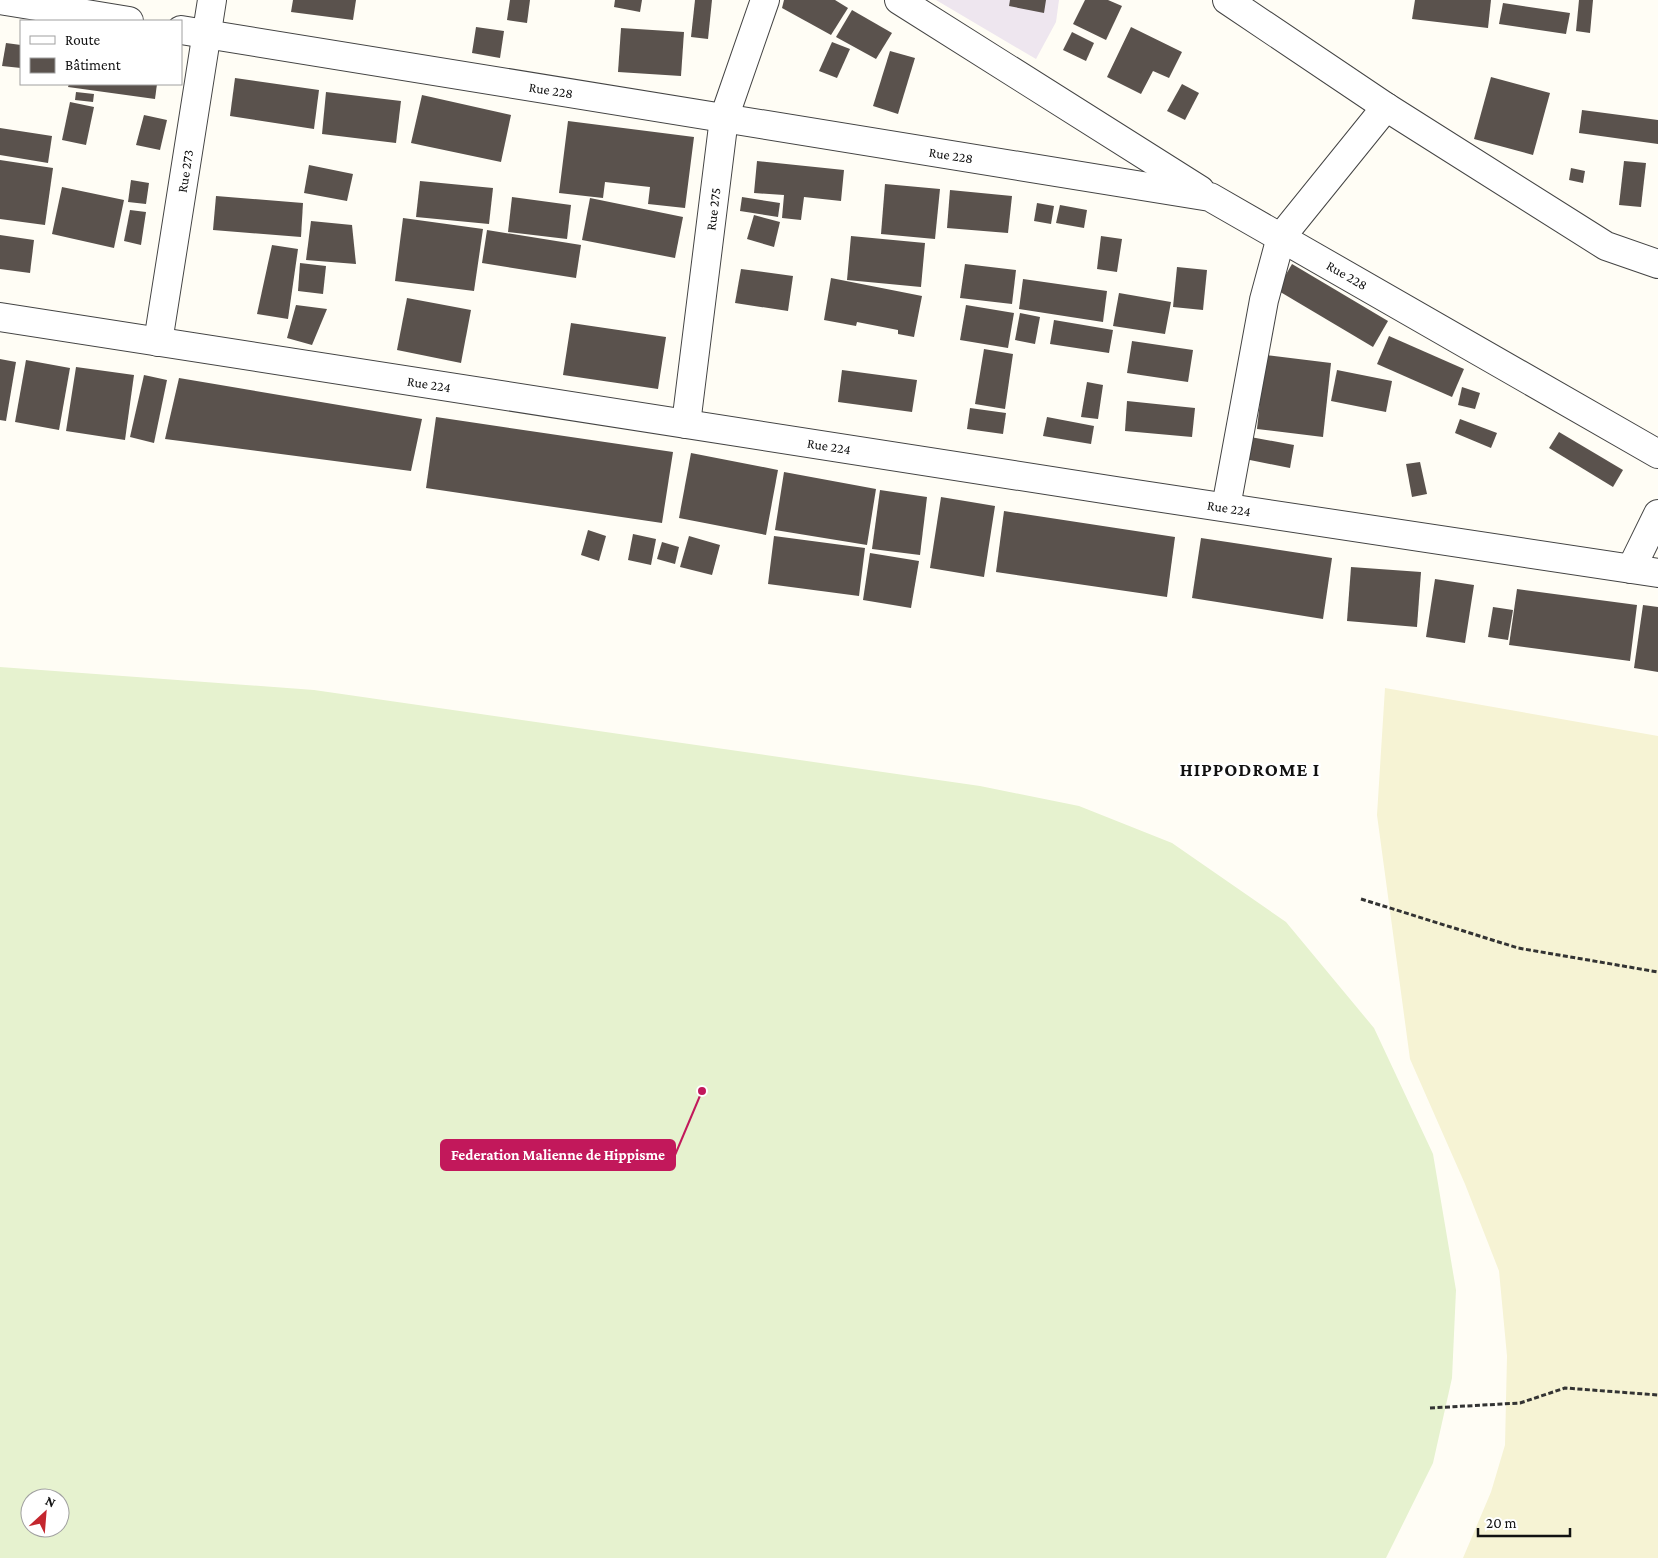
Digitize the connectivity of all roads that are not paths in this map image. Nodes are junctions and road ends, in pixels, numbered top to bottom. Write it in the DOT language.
graph roads {
  1 [pos="0,0"];
  2 [pos="212,0"];
  3 [pos="765,0"];
  4 [pos="899,0"];
  5 [pos="1227,0"];
  6 [pos="122,20"];
  7 [pos="194,32"];
  8 [pos="1386,107"];
  9 [pos="724,118"];
  10 [pos="1210,197"];
  11 [pos="1281,237"];
  12 [pos="1658,264"];
  13 [pos="0,317"];
  14 [pos="158,342"];
  15 [pos="686,424"];
  16 [pos="1658,454"];
  17 [pos="1226,508"];
  18 [pos="1658,514"];
  19 [pos="1632,569"];
  20 [pos="1658,573"];
  1 -- 6 [label="street"];
  2 -- 7 [label="street, Rue 273"];
  3 -- 9 [label="street, Rue 275"];
  4 -- 10 [label="street"];
  5 -- 8 [label="street"];
  7 -- 9 [label="street, Rue 228"];
  7 -- 14 [label="street, Rue 273"];
  8 -- 11 [label="street"];
  8 -- 12 [label="street"];
  9 -- 10 [label="street, Rue 228"];
  9 -- 15 [label="street, Rue 275"];
  10 -- 11 [label="street, Rue 228"];
  11 -- 16 [label="street, Rue 228"];
  11 -- 17 [label="street"];
  13 -- 14 [label="street, Rue 224"];
  14 -- 15 [label="street, Rue 224"];
  15 -- 17 [label="street, Rue 224"];
  17 -- 19 [label="street, Rue 224"];
  18 -- 19 [label="street"];
  19 -- 20 [label="street, Rue 224"];
}
